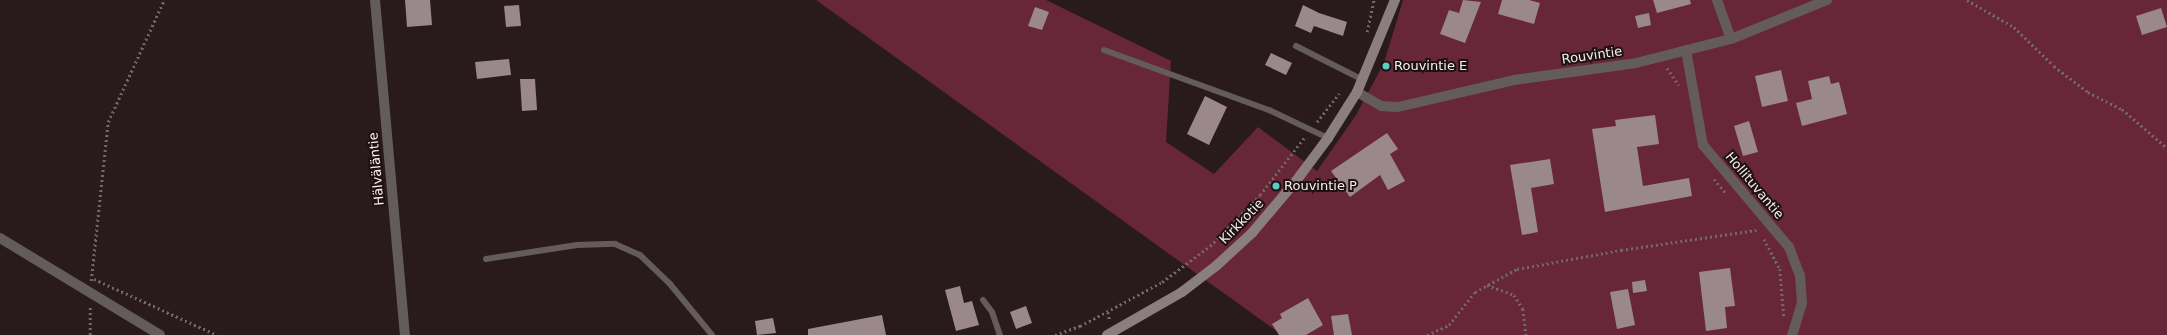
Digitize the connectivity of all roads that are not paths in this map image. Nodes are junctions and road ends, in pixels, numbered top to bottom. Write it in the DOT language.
graph roads {
  1 [pos="375,0"];
  2 [pos="1395,0"];
  3 [pos="1717,0"];
  4 [pos="1827,0"];
  5 [pos="1731,39"];
  6 [pos="1296,46"];
  7 [pos="1104,50"];
  8 [pos="1686,50"];
  9 [pos="1363,80"];
  10 [pos="1357,92"];
  11 [pos="1328,138"];
  12 [pos="0,238"];
  13 [pos="486,259"];
  14 [pos="983,300"];
  15 [pos="160,335"];
  16 [pos="405,335"];
  17 [pos="712,335"];
  18 [pos="1000,335"];
  19 [pos="1107,335"];
  20 [pos="1792,335"];
  1 -- 16 [label="street, Hälväläntie"];
  2 -- 9 [label="street, Kirkkotie"];
  3 -- 5 [label="street"];
  4 -- 5 [label="street, Rouvintie"];
  5 -- 8 [label="street, Rouvintie"];
  6 -- 9 [label="lane"];
  7 -- 11 [label="lane"];
  8 -- 10 [label="street, Rouvintie"];
  8 -- 20 [label="street, Hollituvantie"];
  9 -- 10 [label="street, Kirkkotie"];
  10 -- 11 [label="street, Kirkkotie"];
  11 -- 19 [label="street, Kirkkotie"];
  12 -- 15 [label="street"];
  13 -- 17 [label="lane"];
  14 -- 18 [label="lane"];
}
